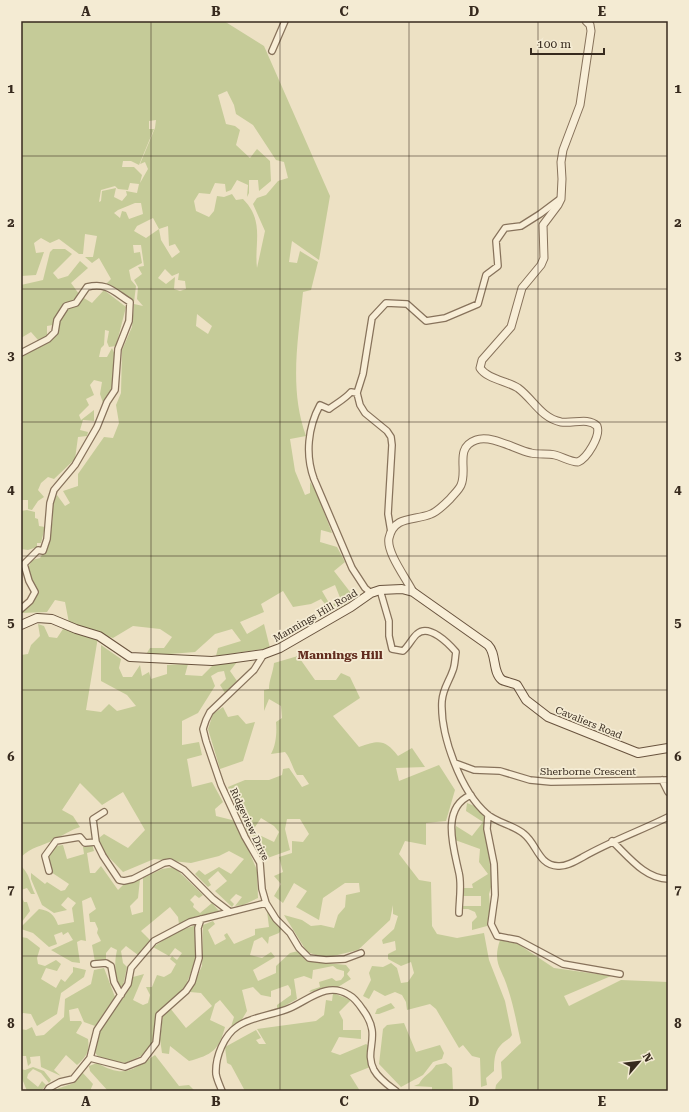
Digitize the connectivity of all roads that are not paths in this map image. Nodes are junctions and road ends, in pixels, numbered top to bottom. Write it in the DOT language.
graph roads {
  1 [pos="284,21"];
  2 [pos="586,21"];
  3 [pos="272,51"];
  4 [pos="561,199"];
  5 [pos="21,353"];
  6 [pos="357,393"];
  7 [pos="391,532"];
  8 [pos="380,590"];
  9 [pos="412,592"];
  10 [pos="371,593"];
  11 [pos="21,609"];
  12 [pos="21,625"];
  13 [pos="264,654"];
  14 [pos="668,748"];
  15 [pos="455,763"];
  16 [pos="665,780"];
  17 [pos="668,792"];
  18 [pos="471,796"];
  19 [pos="104,812"];
  20 [pos="488,815"];
  21 [pos="668,817"];
  22 [pos="612,841"];
  23 [pos="96,842"];
  24 [pos="49,871"];
  25 [pos="668,879"];
  26 [pos="266,903"];
  27 [pos="230,912"];
  28 [pos="459,913"];
  29 [pos="201,919"];
  30 [pos="361,953"];
  31 [pos="94,964"];
  32 [pos="620,974"];
  33 [pos="121,995"];
  34 [pos="90,1058"];
  35 [pos="47,1091"];
  36 [pos="222,1091"];
  37 [pos="396,1091"];
  1 -- 3 [label="street"];
  2 -- 4 [label="street"];
  4 -- 6 [label="street"];
  4 -- 7 [label="street"];
  5 -- 11 [label="street"];
  6 -- 7 [label="street"];
  6 -- 10 [label="street"];
  7 -- 9 [label="street"];
  8 -- 9 [label="main road, Mannings Hill Road"];
  8 -- 10 [label="main road, Mannings Hill Road"];
  8 -- 15 [label="street"];
  9 -- 14 [label="main road, Cavaliers Road"];
  10 -- 13 [label="main road, Mannings Hill Road"];
  12 -- 13 [label="main road, Mannings Hill Road"];
  13 -- 26 [label="street, Ridgeview Drive"];
  15 -- 16 [label="street, Sherborne Crescent"];
  15 -- 18 [label="street"];
  16 -- 17 [label="street, Sherborne Crescent"];
  18 -- 20 [label="street"];
  18 -- 28 [label="street"];
  19 -- 23 [label="street"];
  20 -- 22 [label="street"];
  20 -- 32 [label="street"];
  21 -- 22 [label="street"];
  22 -- 25 [label="street"];
  23 -- 24 [label="street"];
  23 -- 27 [label="street"];
  26 -- 27 [label="street"];
  26 -- 30 [label="street, Ridgeview Drive"];
  27 -- 29 [label="street"];
  29 -- 33 [label="street"];
  29 -- 34 [label="street"];
  31 -- 33 [label="street"];
  33 -- 34 [label="street"];
  34 -- 35 [label="street"];
  36 -- 37 [label="street"];
}
